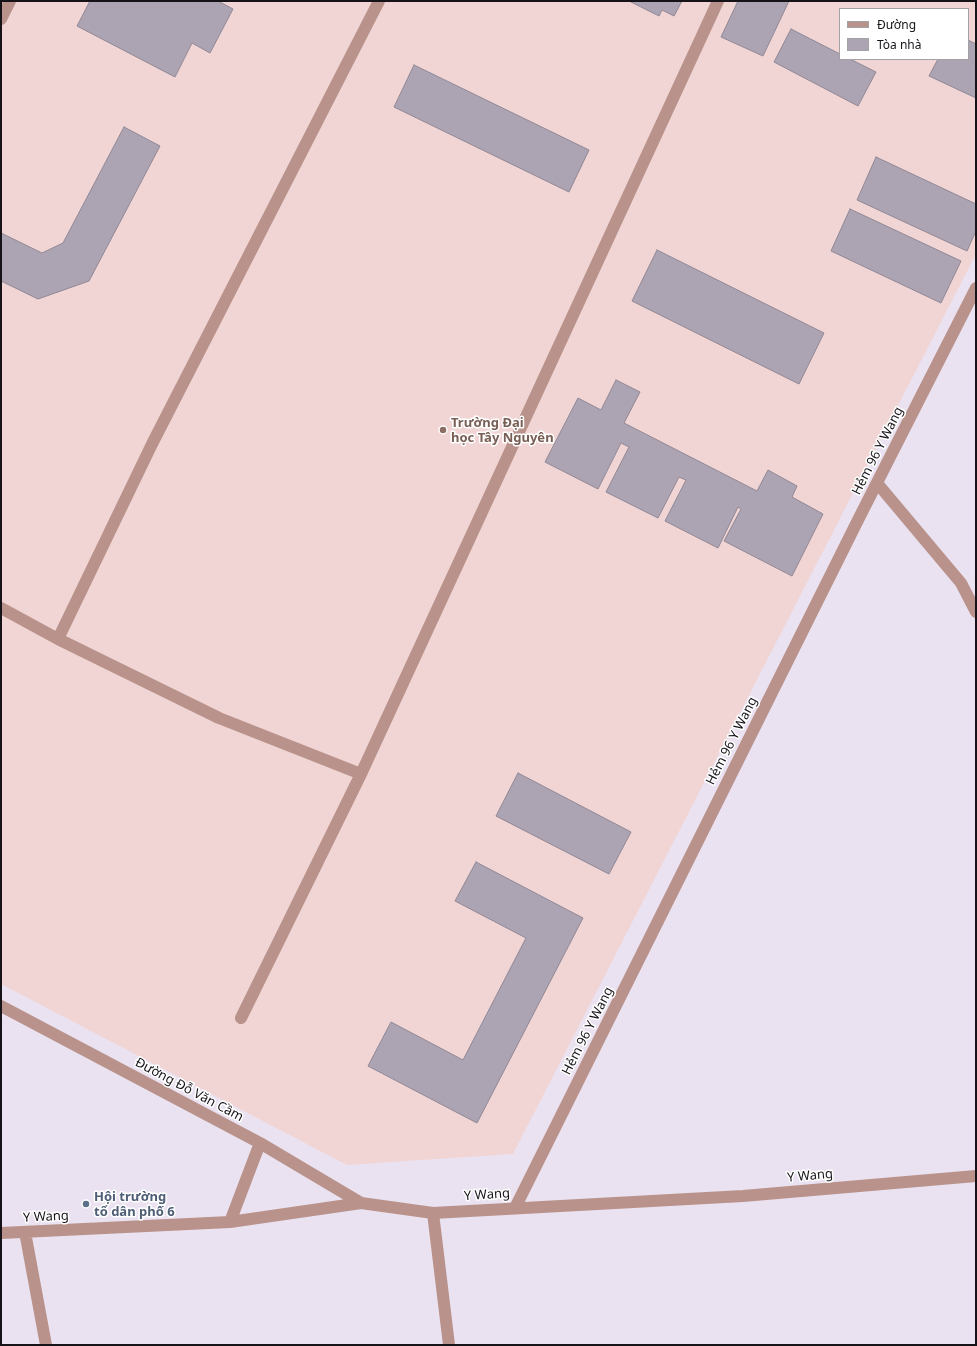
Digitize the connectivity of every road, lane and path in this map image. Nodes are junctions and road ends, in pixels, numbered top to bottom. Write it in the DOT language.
graph roads {
  1 [pos="10,1"];
  2 [pos="379,1"];
  3 [pos="718,1"];
  4 [pos="1,19"];
  5 [pos="976,288"];
  6 [pos="877,483"];
  7 [pos="1,608"];
  8 [pos="976,612"];
  9 [pos="58,639"];
  10 [pos="361,774"];
  11 [pos="1,1006"];
  12 [pos="241,1018"];
  13 [pos="260,1143"];
  14 [pos="976,1176"];
  15 [pos="361,1203"];
  16 [pos="515,1208"];
  17 [pos="433,1213"];
  18 [pos="230,1222"];
  19 [pos="25,1232"];
  20 [pos="1,1233"];
  21 [pos="46,1345"];
  22 [pos="449,1345"];
  1 -- 4 [label="street"];
  2 -- 9 [label="street"];
  3 -- 10 [label="street"];
  5 -- 6 [label="street, Hẻm 96 Y Wang"];
  6 -- 8 [label="street"];
  6 -- 16 [label="street, Hẻm 96 Y Wang"];
  7 -- 9 [label="street"];
  9 -- 10 [label="street"];
  10 -- 12 [label="street"];
  11 -- 13 [label="street, Đường Đỗ Văn Cầm"];
  13 -- 15 [label="street, Đường Đỗ Văn Cầm"];
  13 -- 18 [label="street"];
  14 -- 16 [label="street, Y Wang"];
  15 -- 17 [label="street, Y Wang"];
  15 -- 18 [label="street, Y Wang"];
  16 -- 17 [label="street, Y Wang"];
  17 -- 22 [label="street"];
  18 -- 19 [label="street, Y Wang"];
  19 -- 20 [label="street, Y Wang"];
  19 -- 21 [label="street"];
}
